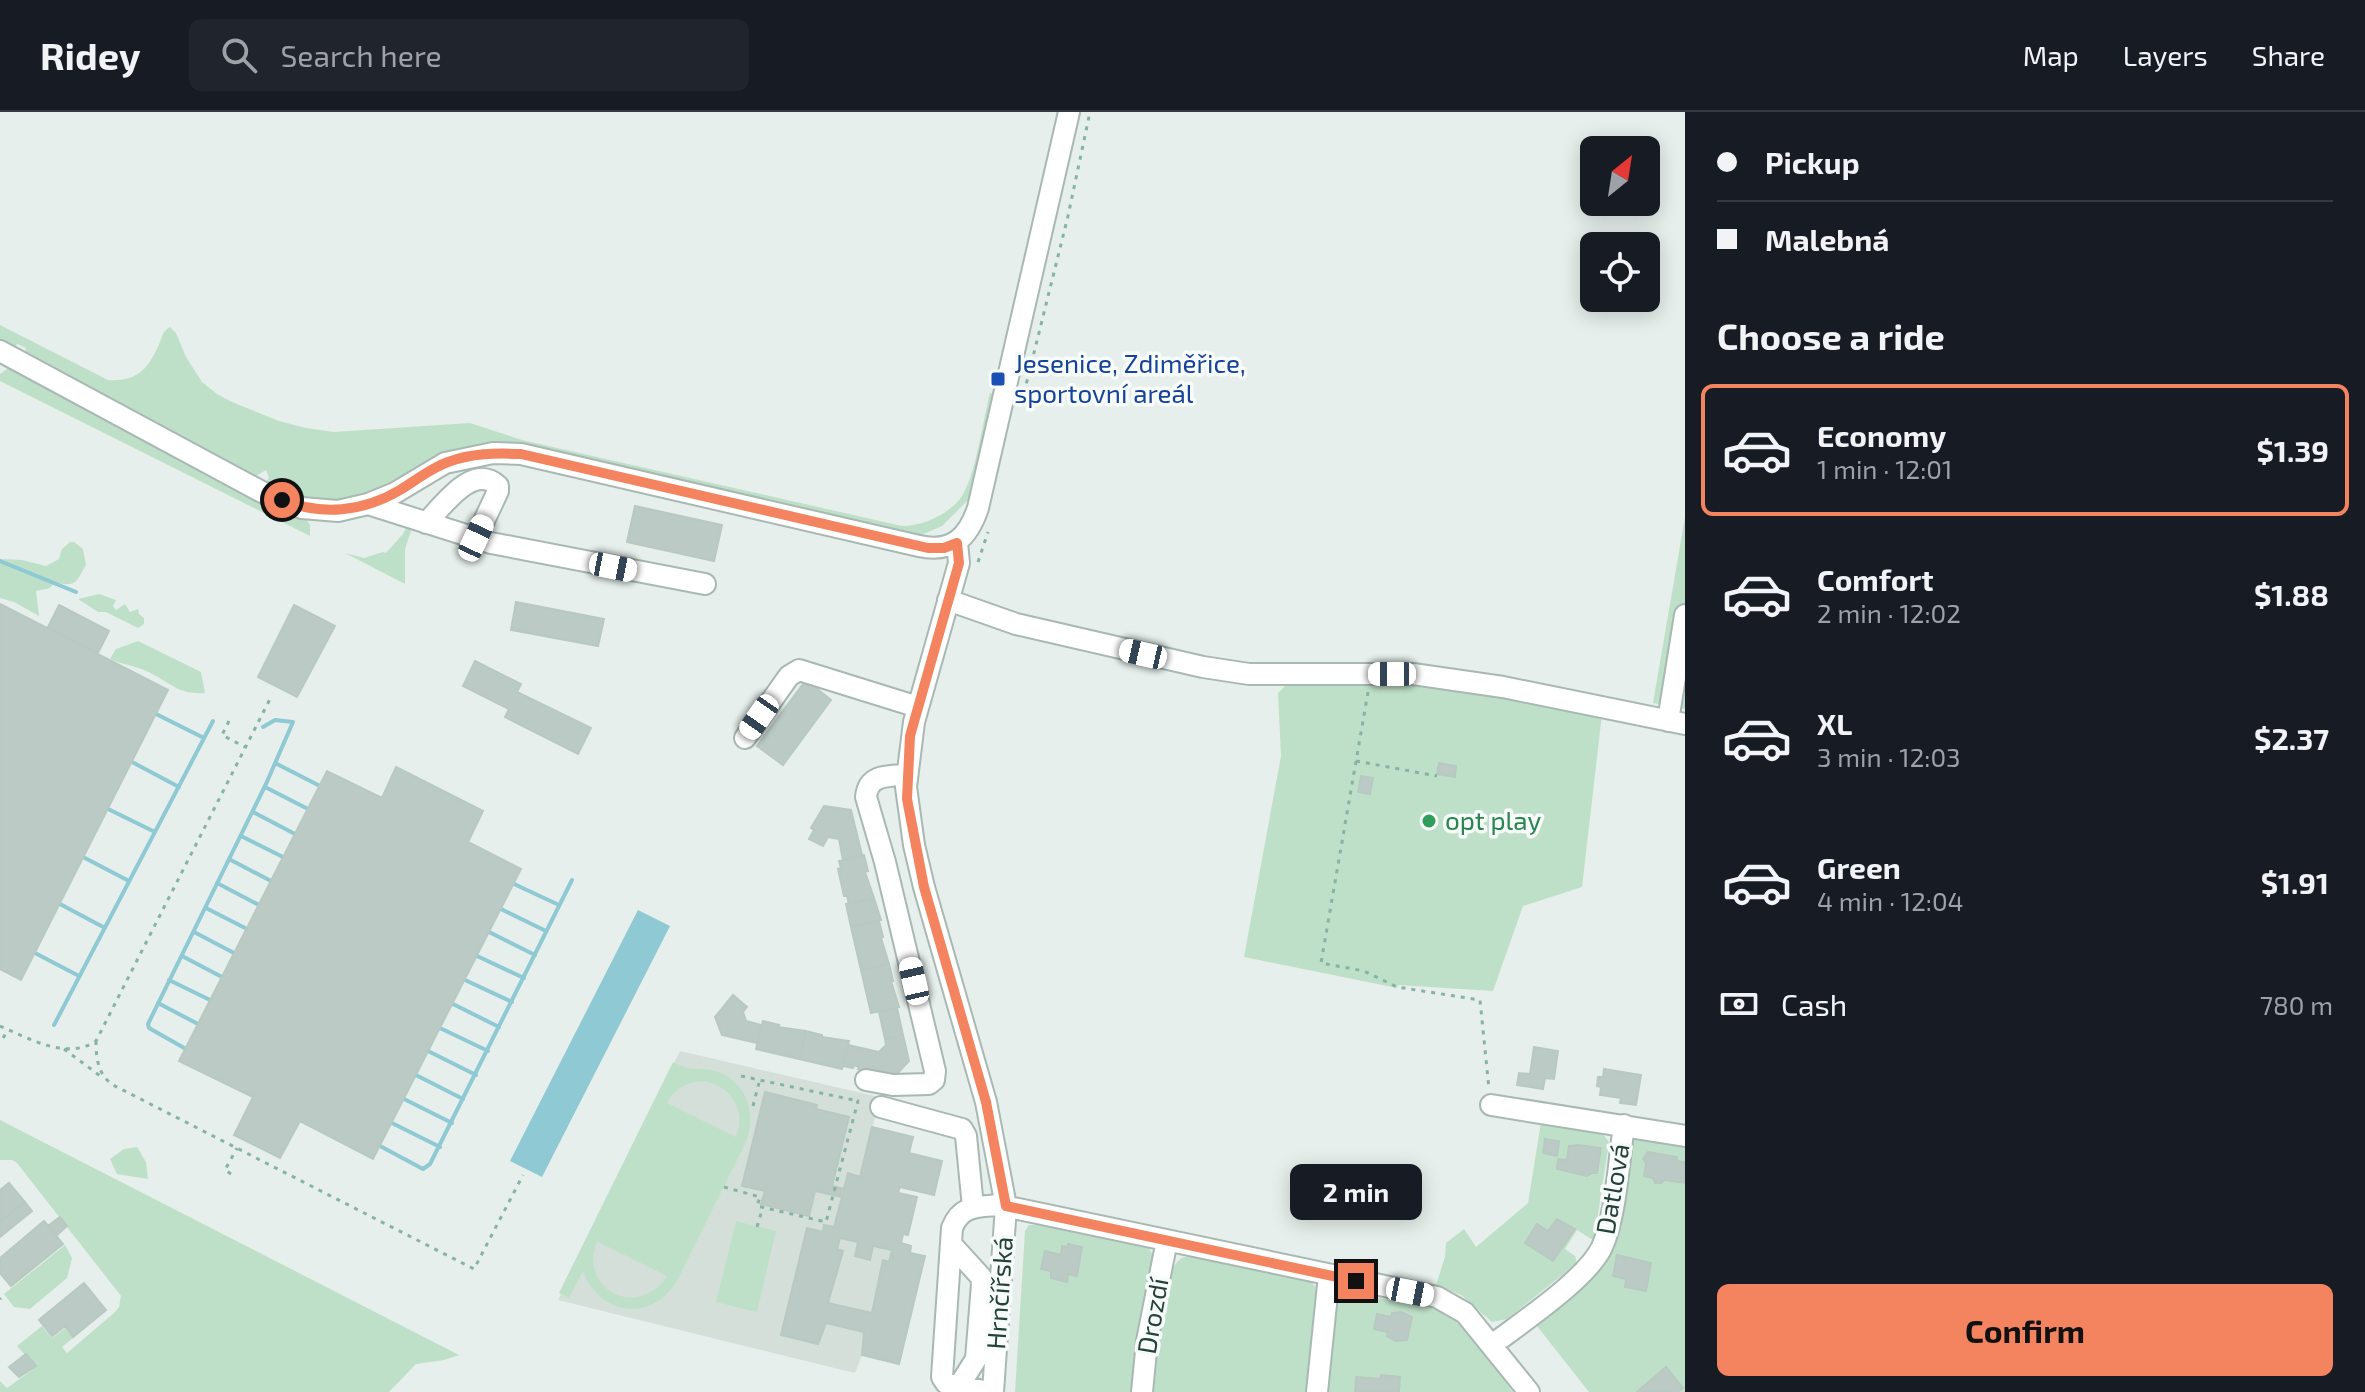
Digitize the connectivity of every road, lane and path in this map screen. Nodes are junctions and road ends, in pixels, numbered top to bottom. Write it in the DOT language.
graph roads {
  1 [pos="1069,112"];
  2 [pos="0,351"];
  3 [pos="368,504"];
  4 [pos="426,523"];
  5 [pos="476,538"];
  6 [pos="957,543"];
  7 [pos="705,584"];
  8 [pos="948,600"];
  9 [pos="1685,615"];
  10 [pos="1371,674"];
  11 [pos="270,699"];
  12 [pos="918,707"];
  13 [pos="229,721"];
  14 [pos="1676,723"];
  15 [pos="745,738"];
  16 [pos="245,747"];
  17 [pos="1356,761"];
  18 [pos="907,775"];
  19 [pos="1437,776"];
  20 [pos="0,1026"];
  21 [pos="8,1030"];
  22 [pos="3,1038"];
  23 [pos="96,1041"];
  24 [pos="64,1049"];
  25 [pos="741,1076"];
  26 [pos="760,1079"];
  27 [pos="106,1080"];
  28 [pos="866,1080"];
  29 [pos="858,1101"];
  30 [pos="1491,1105"];
  31 [pos="753,1106"];
  32 [pos="881,1107"];
  33 [pos="1624,1125"];
  34 [pos="1685,1136"];
  35 [pos="237,1148"];
  36 [pos="231,1174"];
  37 [pos="523,1175"];
  38 [pos="724,1187"];
  39 [pos="1006,1206"];
  40 [pos="763,1207"];
  41 [pos="973,1207"];
  42 [pos="757,1227"];
  43 [pos="1167,1240"];
  44 [pos="951,1244"];
  45 [pos="1329,1275"];
  46 [pos="1492,1345"];
  47 [pos="959,1386"];
  48 [pos="990,1392"];
  49 [pos="1142,1392"];
  50 [pos="1317,1392"];
  51 [pos="1529,1392"];
  1 -- 6 [label="street"];
  2 -- 3 [label="street"];
  3 -- 4 [label="street"];
  3 -- 6 [label="street"];
  4 -- 5 [label="street"];
  4 -- 5 [label="street"];
  5 -- 7 [label="street"];
  6 -- 8 [label="street, Hrnčířská"];
  8 -- 10 [label="street"];
  8 -- 12 [label="street, Hrnčířská"];
  9 -- 14 [label="street"];
  10 -- 14 [label="street"];
  10 -- 17 [label="path"];
  11 -- 16 [label="path"];
  12 -- 15 [label="street"];
  12 -- 18 [label="street, Hrnčířská"];
  13 -- 16 [label="path"];
  16 -- 23 [label="path"];
  17 -- 19 [label="path"];
  17 -- 30 [label="path"];
  18 -- 28 [label="street"];
  18 -- 39 [label="street, Hrnčířská"];
  20 -- 21 [label="path"];
  21 -- 22 [label="path"];
  21 -- 24 [label="path"];
  23 -- 24 [label="path"];
  23 -- 27 [label="path"];
  24 -- 27 [label="path"];
  25 -- 26 [label="path"];
  26 -- 29 [label="path"];
  26 -- 31 [label="path"];
  27 -- 35 [label="path"];
  29 -- 32 [label="path"];
  29 -- 40 [label="path"];
  30 -- 33 [label="street, Datlová"];
  32 -- 41 [label="street"];
  33 -- 34 [label="street, Datlová"];
  33 -- 46 [label="street, Datlová"];
  35 -- 36 [label="path"];
  35 -- 37 [label="path"];
  38 -- 40 [label="path"];
  39 -- 41 [label="street"];
  39 -- 43 [label="street"];
  39 -- 48 [label="street, Hrnčířská"];
  40 -- 42 [label="path"];
  41 -- 44 [label="street"];
  43 -- 45 [label="street"];
  43 -- 49 [label="street, Drozdí"];
  44 -- 47 [label="street"];
  44 -- 47 [label="street"];
  45 -- 46 [label="street"];
  45 -- 50 [label="street"];
  46 -- 51 [label="street"];
  47 -- 48 [label="street"];
}
